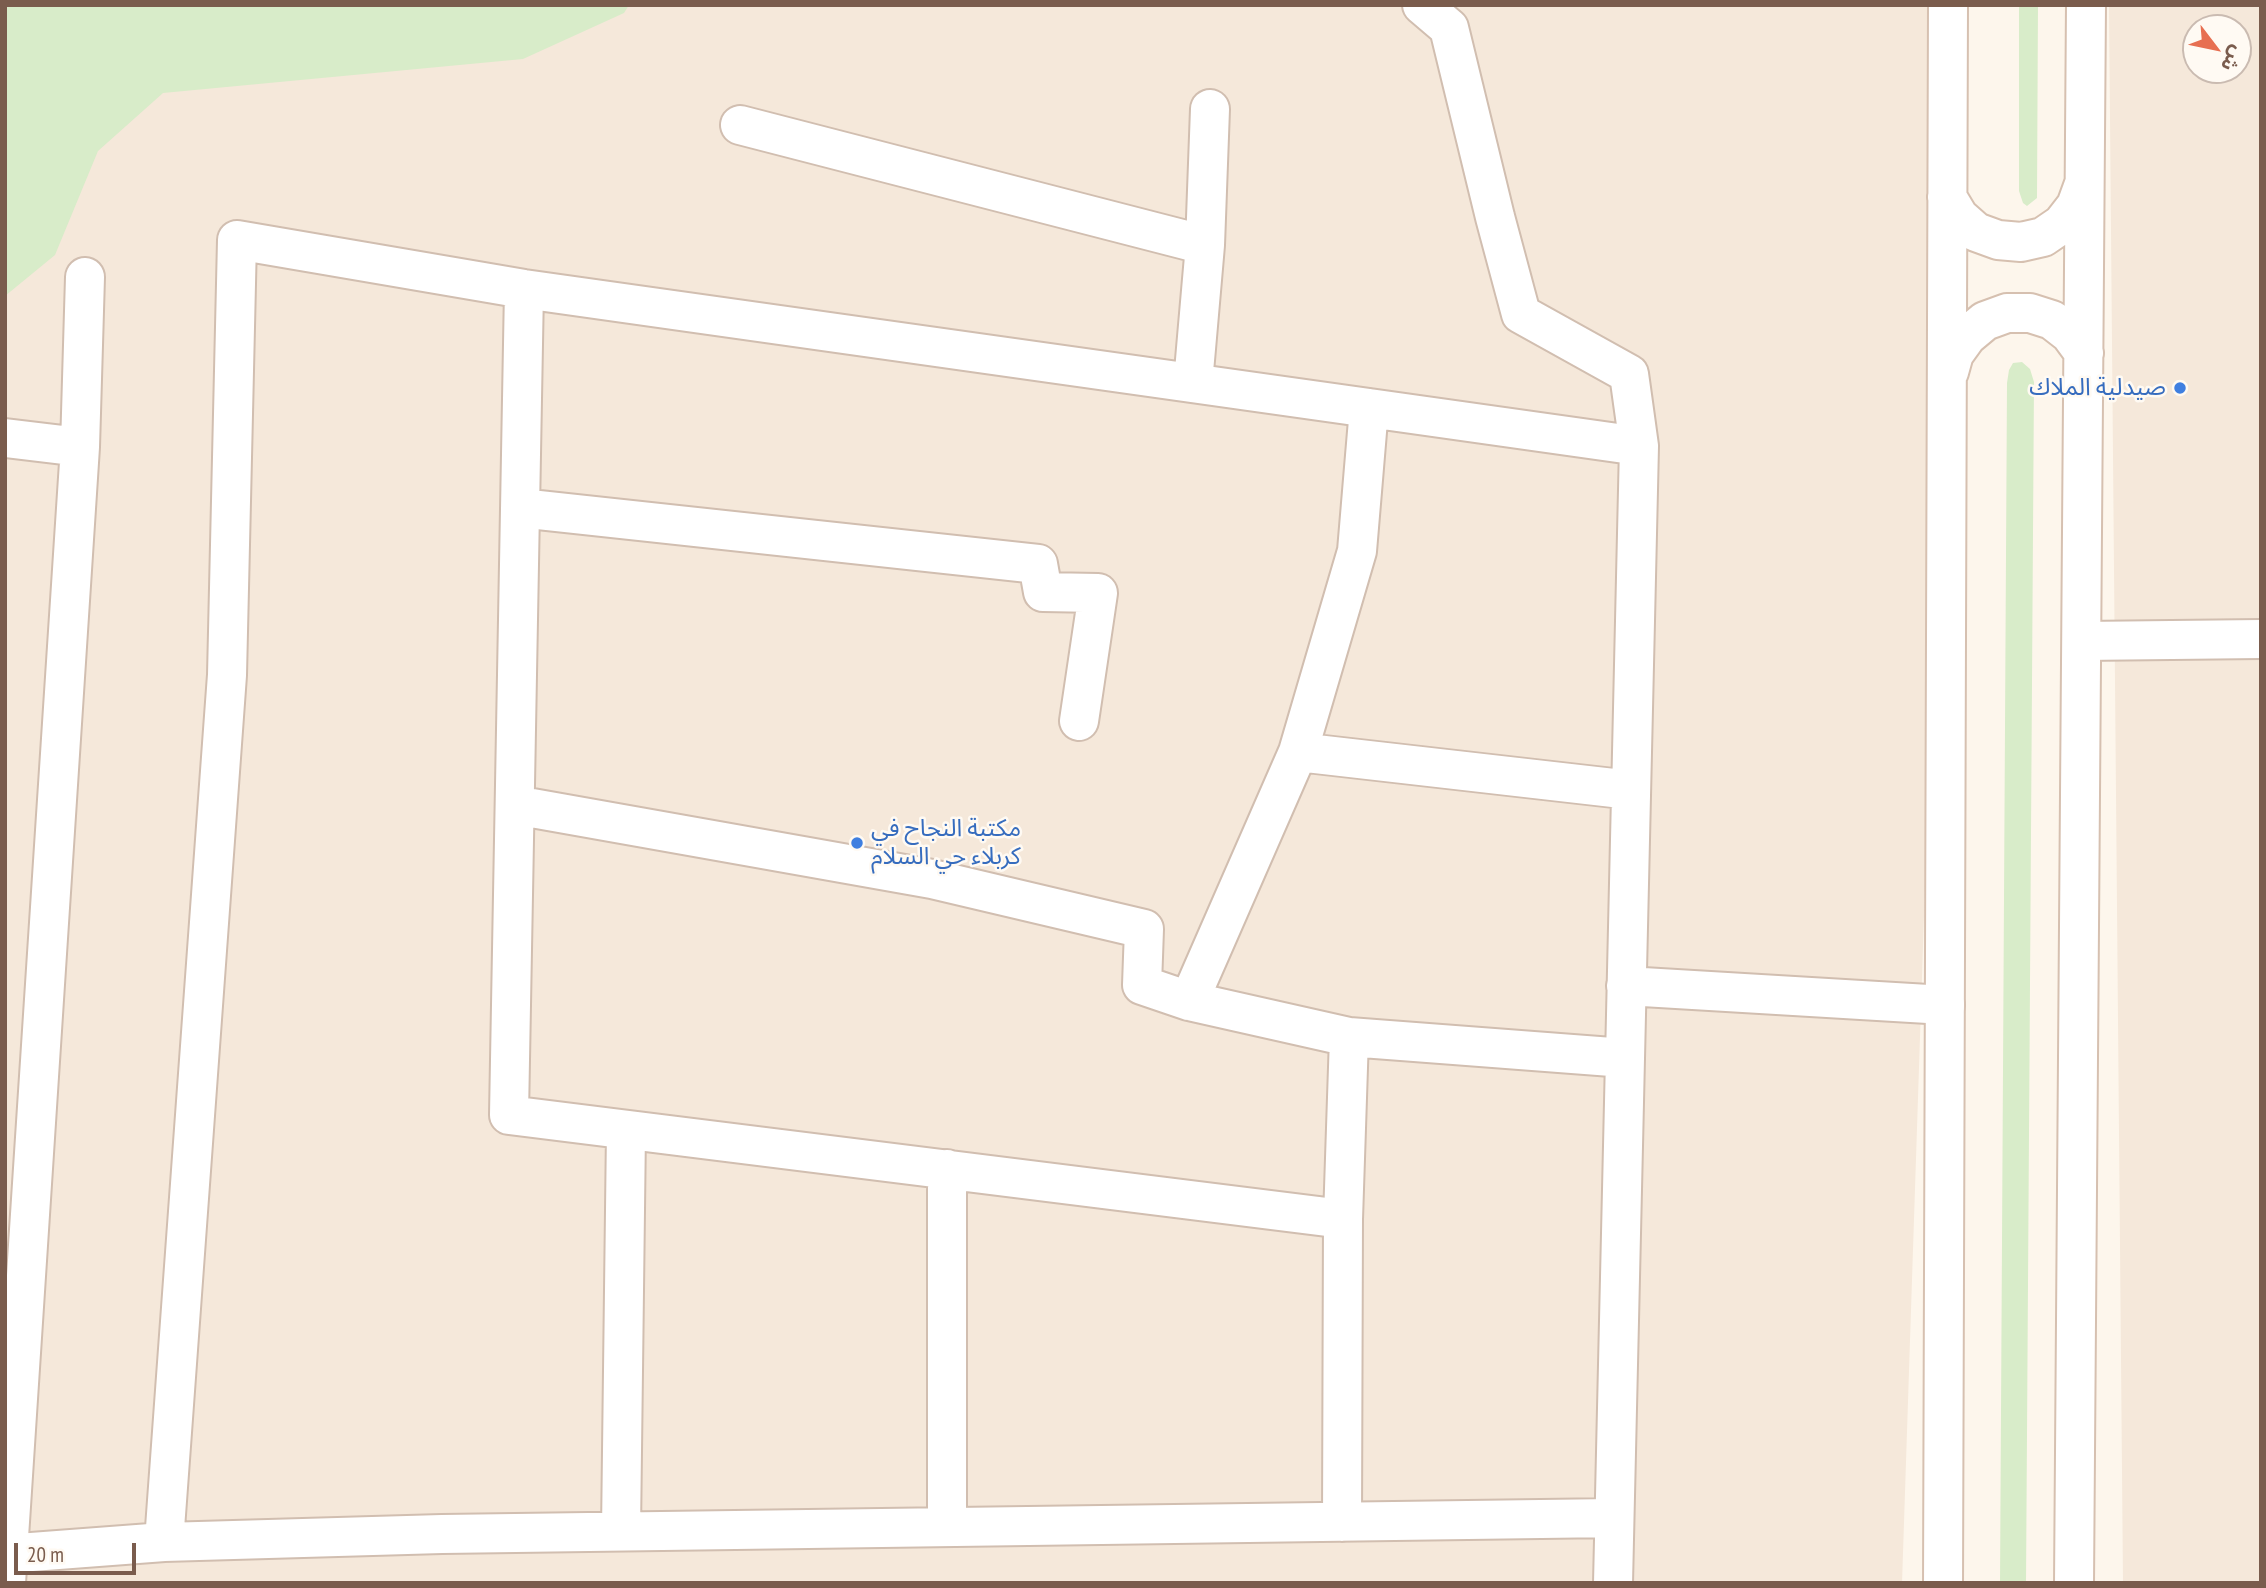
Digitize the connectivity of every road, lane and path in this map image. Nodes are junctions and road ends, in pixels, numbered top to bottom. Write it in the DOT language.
graph roads {
  1 [pos="1422,5"];
  2 [pos="1948,5"];
  3 [pos="2086,5"];
  4 [pos="1210,109"];
  5 [pos="740,125"];
  6 [pos="2084,184"];
  7 [pos="1947,198"];
  8 [pos="1205,244"];
  9 [pos="85,277"];
  10 [pos="524,289"];
  11 [pos="2084,353"];
  12 [pos="1948,377"];
  13 [pos="1193,383"];
  14 [pos="1369,408"];
  15 [pos="5,438"];
  16 [pos="1639,446"];
  17 [pos="80,447"];
  18 [pos="520,508"];
  19 [pos="2261,639"];
  20 [pos="2082,640"];
  21 [pos="1079,721"];
  22 [pos="1298,752"];
  23 [pos="1631,790"];
  24 [pos="515,805"];
  25 [pos="1626,986"];
  26 [pos="1189,1001"];
  27 [pos="1945,1005"];
  28 [pos="1349,1037"];
  29 [pos="1625,1058"];
  30 [pos="626,1129"];
  31 [pos="947,1169"];
  32 [pos="1343,1219"];
  33 [pos="1614,1518"];
  34 [pos="1342,1522"];
  35 [pos="947,1527"];
  36 [pos="621,1531"];
  37 [pos="164,1542"];
  38 [pos="6,1564"];
  39 [pos="1613,1583"];
  40 [pos="1943,1583"];
  41 [pos="2074,1583"];
  1 -- 16 [label="street"];
  2 -- 7 [label="street"];
  3 -- 6 [label="street"];
  4 -- 8 [label="street"];
  5 -- 8 [label="street"];
  6 -- 7 [label="street"];
  6 -- 11 [label="street"];
  7 -- 12 [label="street"];
  8 -- 13 [label="street"];
  9 -- 17 [label="street"];
  10 -- 13 [label="street"];
  10 -- 18 [label="street"];
  10 -- 37 [label="street"];
  11 -- 12 [label="street"];
  11 -- 20 [label="street"];
  12 -- 27 [label="street"];
  13 -- 14 [label="street"];
  14 -- 16 [label="street"];
  14 -- 22 [label="street"];
  15 -- 17 [label="street"];
  16 -- 23 [label="street"];
  17 -- 38 [label="street"];
  18 -- 21 [label="street"];
  18 -- 24 [label="street"];
  19 -- 20 [label="street"];
  20 -- 41 [label="street"];
  22 -- 23 [label="street"];
  22 -- 26 [label="street"];
  23 -- 25 [label="street"];
  24 -- 26 [label="street"];
  24 -- 30 [label="street"];
  25 -- 27 [label="street"];
  25 -- 29 [label="street"];
  26 -- 28 [label="street"];
  27 -- 40 [label="street"];
  28 -- 29 [label="street"];
  28 -- 32 [label="street"];
  29 -- 33 [label="street"];
  30 -- 31 [label="street"];
  30 -- 36 [label="street"];
  31 -- 32 [label="street"];
  31 -- 35 [label="street"];
  32 -- 34 [label="street"];
  33 -- 34 [label="street"];
  33 -- 39 [label="street"];
  34 -- 35 [label="street"];
  35 -- 36 [label="street"];
  36 -- 37 [label="street"];
  37 -- 38 [label="street"];
}
